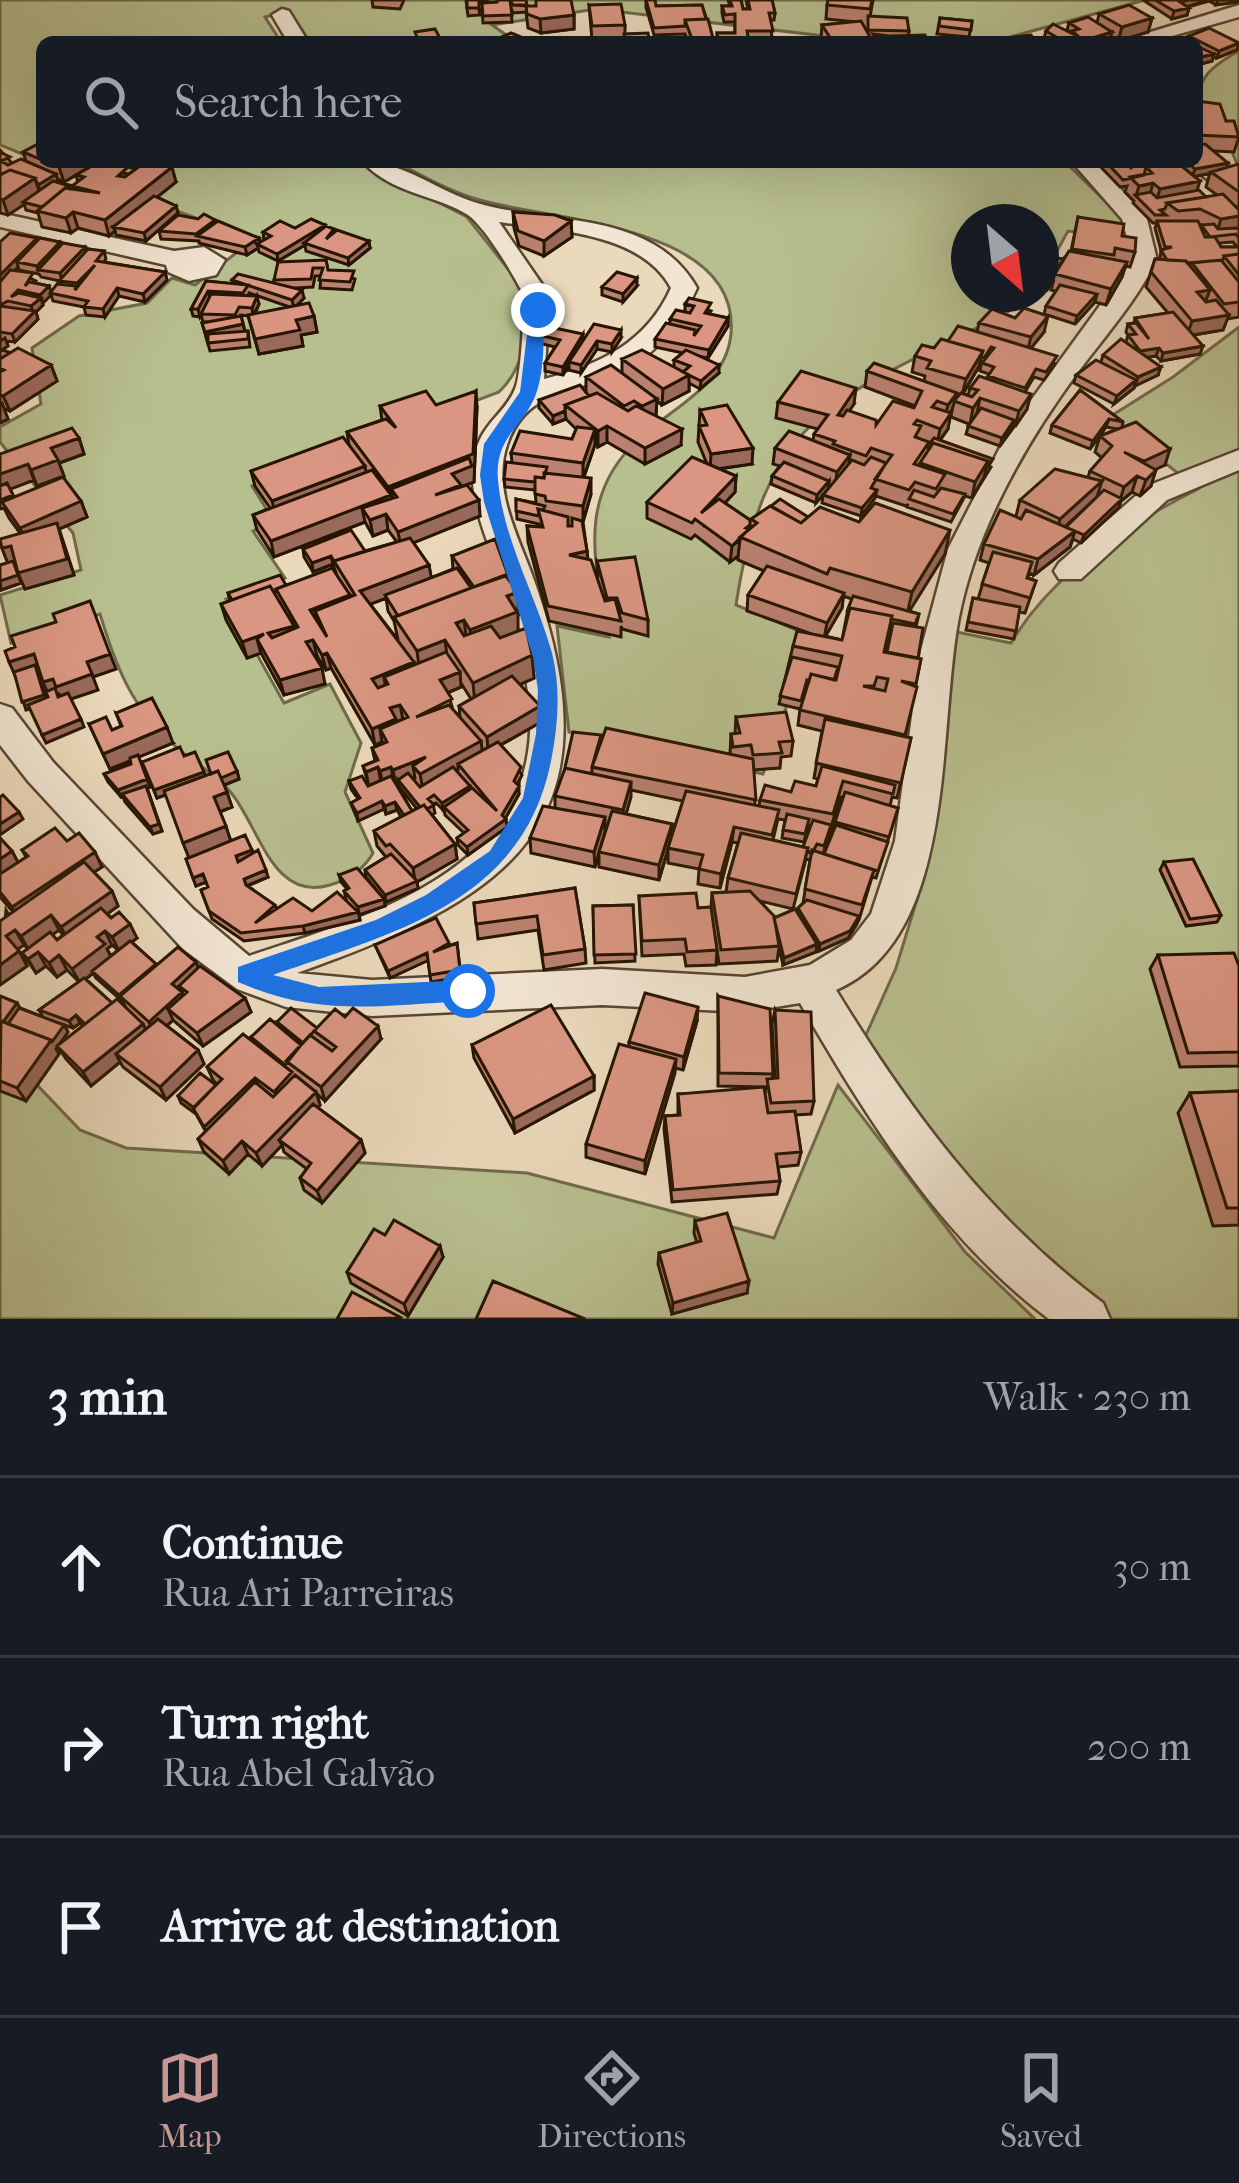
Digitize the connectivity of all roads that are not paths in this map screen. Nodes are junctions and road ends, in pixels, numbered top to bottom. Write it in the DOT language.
graph roads {
  1 [pos="1239,11"];
  2 [pos="282,15"];
  3 [pos="294,36"];
  4 [pos="1172,36"];
  5 [pos="387,168"];
  6 [pos="1089,168"];
  7 [pos="1173,168"];
  8 [pos="477,211"];
  9 [pos="1239,217"];
  10 [pos="0,220"];
  11 [pos="179,260"];
  12 [pos="529,392"];
  13 [pos="1239,459"];
  14 [pos="1070,571"];
  15 [pos="0,717"];
  16 [pos="246,974"];
  17 [pos="809,982"];
  18 [pos="1087,1319"];
  1 -- 4 [label="street"];
  2 -- 3 [label="street"];
  5 -- 8 [label="street"];
  6 -- 17 [label="street"];
  7 -- 9 [label="street"];
  8 -- 12 [label="street"];
  8 -- 12 [label="street"];
  10 -- 11 [label="street"];
  12 -- 16 [label="street"];
  13 -- 14 [label="street"];
  15 -- 16 [label="street"];
  16 -- 17 [label="street"];
  17 -- 18 [label="street"];
}
